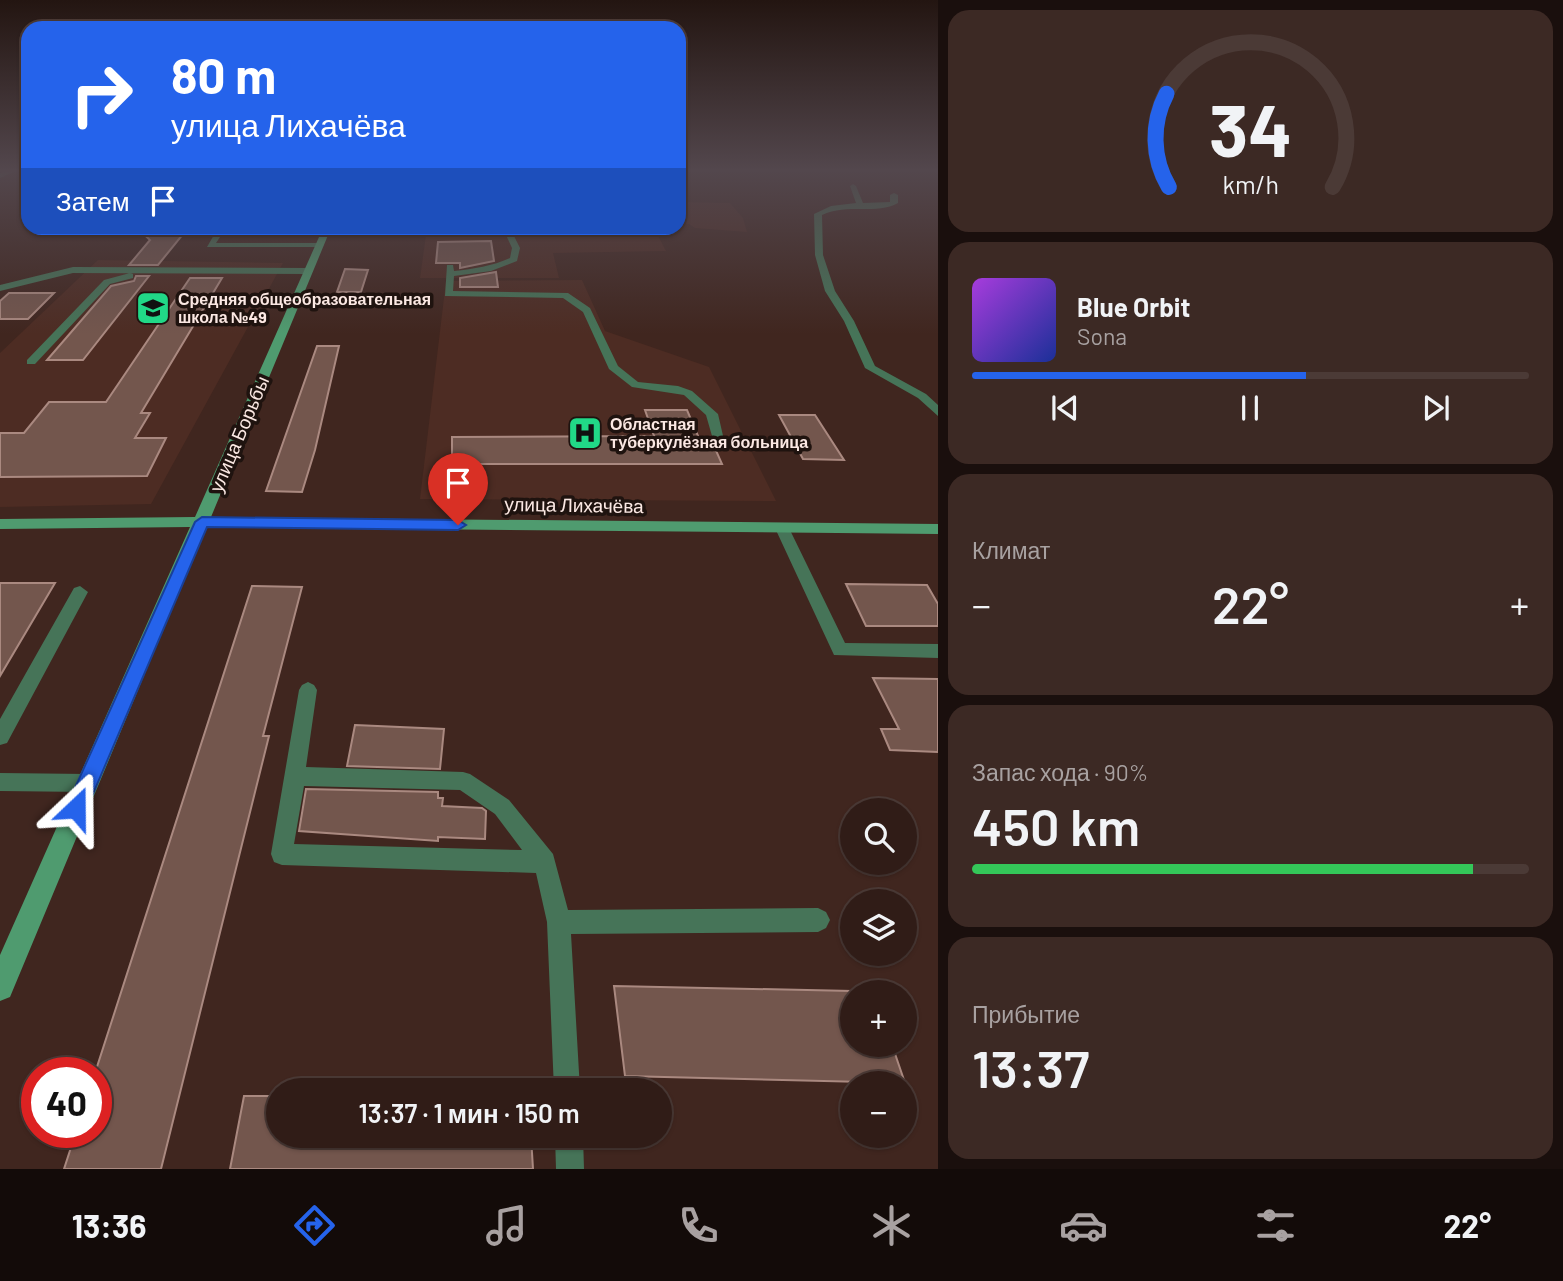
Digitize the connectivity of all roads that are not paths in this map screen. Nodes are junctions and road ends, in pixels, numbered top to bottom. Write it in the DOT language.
graph roads {
  1 [pos="818,226"];
  2 [pos="217,235"];
  3 [pos="324,235"];
  4 [pos="510,235"];
  5 [pos="320,245"];
  6 [pos="152,270"];
  7 [pos="309,271"];
  8 [pos="0,288"];
  9 [pos="32,362"];
  10 [pos="938,414"];
  11 [pos="718,440"];
  12 [pos="202,522"];
  13 [pos="0,524"];
  14 [pos="782,528"];
  15 [pos="938,530"];
  16 [pos="80,592"];
  17 [pos="938,651"];
  18 [pos="308,690"];
  19 [pos="0,737"];
  20 [pos="295,776"];
  21 [pos="0,782"];
  22 [pos="88,783"];
  23 [pos="545,862"];
  24 [pos="818,920"];
  25 [pos="559,922"];
  26 [pos="0,987"];
  27 [pos="566,1078"];
  28 [pos="569,1148"];
  29 [pos="570,1169"];
  1 -- 10 [label="lane"];
  2 -- 5 [label="lane"];
  3 -- 5 [label="street, улица Борьбы"];
  4 -- 11 [label="lane"];
  5 -- 7 [label="street, улица Борьбы"];
  6 -- 7 [label="lane"];
  6 -- 8 [label="lane"];
  6 -- 9 [label="lane"];
  7 -- 12 [label="street, улица Борьбы"];
  12 -- 13 [label="street, улица Лихачёва"];
  12 -- 14 [label="street, улица Лихачёва"];
  12 -- 22 [label="street, улица Борьбы"];
  14 -- 15 [label="street, улица Лихачёва"];
  14 -- 17 [label="lane"];
  16 -- 19 [label="lane"];
  18 -- 20 [label="lane"];
  20 -- 23 [label="lane"];
  20 -- 23 [label="lane"];
  21 -- 22 [label="lane"];
  22 -- 26 [label="street, улица Борьбы"];
  23 -- 25 [label="lane"];
  24 -- 25 [label="lane"];
  25 -- 27 [label="lane"];
  28 -- 29 [label="lane"];
}
